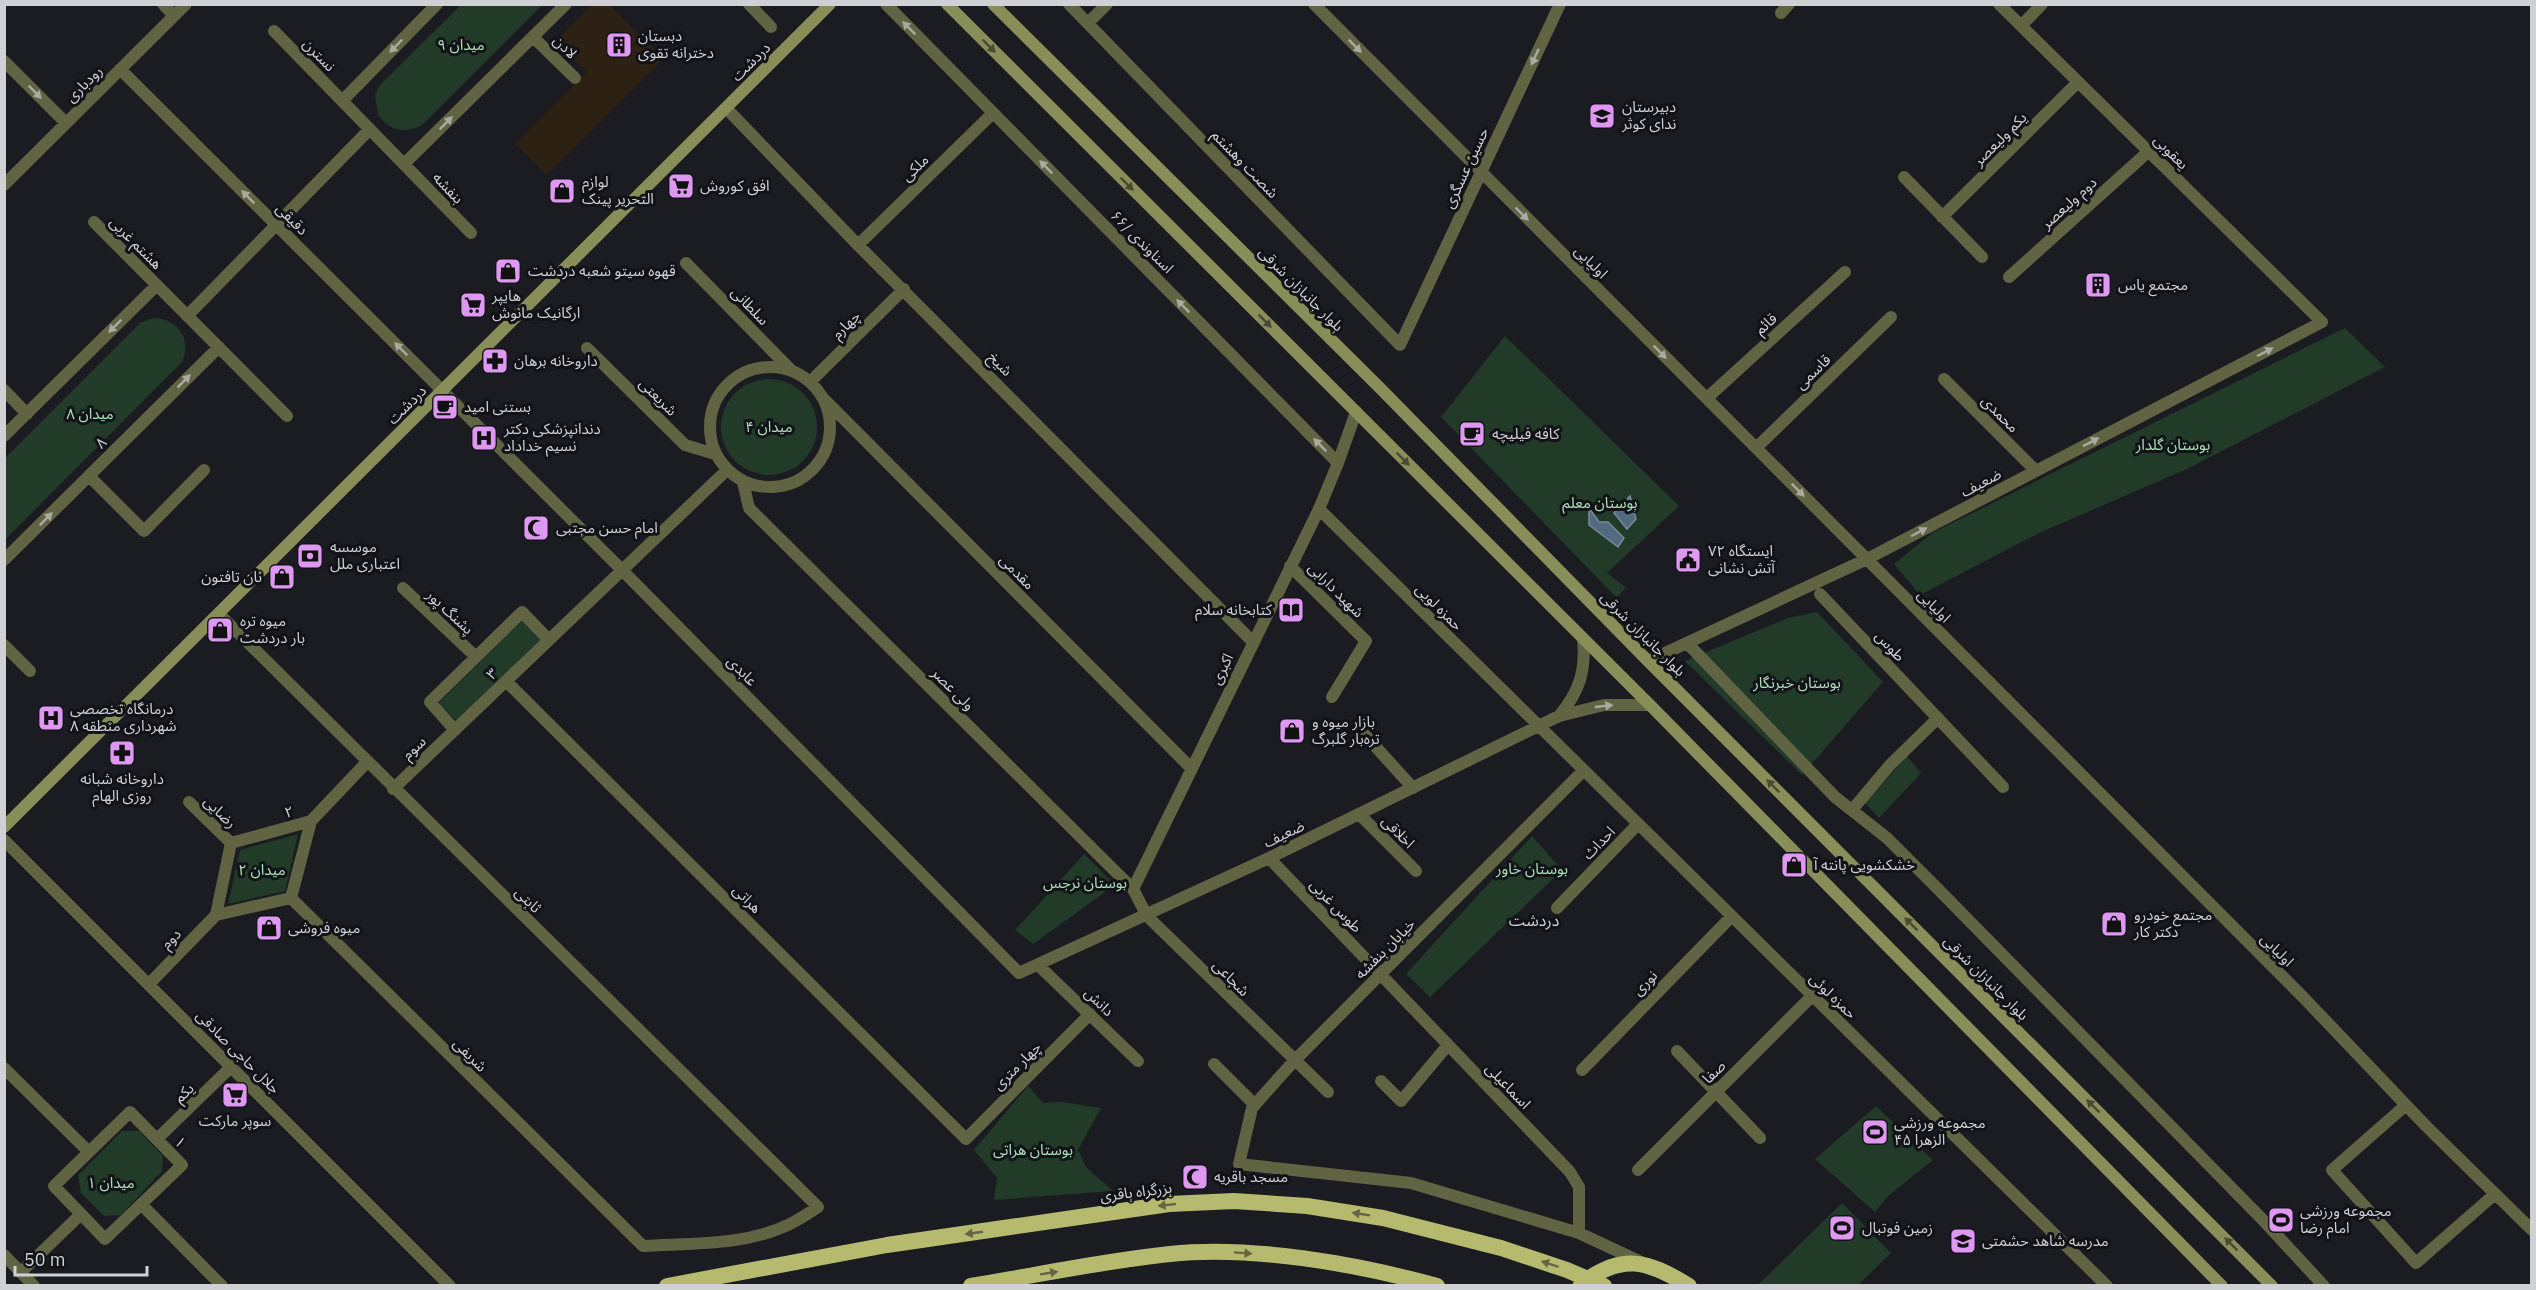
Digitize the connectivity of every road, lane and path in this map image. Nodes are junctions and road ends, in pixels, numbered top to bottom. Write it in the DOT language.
graph roads {
  1 [pos="163,4"];
  2 [pos="186,4"];
  3 [pos="436,4"];
  4 [pos="566,4"];
  5 [pos="749,4"];
  6 [pos="830,4"];
  7 [pos="886,4"];
  8 [pos="947,4"];
  9 [pos="993,4"];
  10 [pos="1002,4"];
  11 [pos="1069,4"];
  12 [pos="1107,4"];
  13 [pos="1314,4"];
  14 [pos="1560,4"];
  15 [pos="1999,4"];
  16 [pos="2042,4"];
  17 [pos="174,16"];
  18 [pos="1008,20"];
  19 [pos="1088,23"];
  20 [pos="2021,26"];
  21 [pos="771,27"];
  22 [pos="274,31"];
  23 [pos="533,36"];
  24 [pos="4,61"];
  25 [pos="120,69"];
  26 [pos="575,78"];
  27 [pos="2078,82"];
  28 [pos="342,100"];
  29 [pos="726,108"];
  30 [pos="993,113"];
  31 [pos="66,123"];
  32 [pos="370,129"];
  33 [pos="2149,152"];
  34 [pos="404,164"];
  35 [pos="1480,173"];
  36 [pos="1904,177"];
  37 [pos="4,185"];
  38 [pos="1942,217"];
  39 [pos="94,222"];
  40 [pos="276,225"];
  41 [pos="471,233"];
  42 [pos="858,245"];
  43 [pos="1982,257"];
  44 [pos="686,263"];
  45 [pos="1845,272"];
  46 [pos="2009,277"];
  47 [pos="157,285"];
  48 [pos="904,289"];
  49 [pos="188,316"];
  50 [pos="1891,317"];
  51 [pos="2322,322"];
  52 [pos="1400,345"];
  53 [pos="219,347"];
  54 [pos="587,348"];
  55 [pos="792,371"];
  56 [pos="1944,379"];
  57 [pos="810,382"];
  58 [pos="4,390"];
  59 [pos="443,391"];
  60 [pos="822,397"];
  61 [pos="1707,398"];
  62 [pos="1356,412"];
  63 [pos="27,414"];
  64 [pos="287,416"];
  65 [pos="4,436"];
  66 [pos="1756,448"];
  67 [pos="715,454"];
  68 [pos="1338,463"];
  69 [pos="204,470"];
  70 [pos="728,470"];
  71 [pos="2036,471"];
  72 [pos="89,476"];
  73 [pos="743,482"];
  74 [pos="1319,509"];
  75 [pos="1867,559"];
  76 [pos="4,560"];
  77 [pos="1290,566"];
  78 [pos="622,570"];
  79 [pos="403,588"];
  80 [pos="1820,594"];
  81 [pos="219,614"];
  82 [pos="1583,639"];
  83 [pos="549,640"];
  84 [pos="1252,641"];
  85 [pos="1687,643"];
  86 [pos="4,645"];
  87 [pos="476,657"];
  88 [pos="1648,661"];
  89 [pos="30,670"];
  90 [pos="506,681"];
  91 [pos="1332,696"];
  92 [pos="1650,705"];
  93 [pos="1559,716"];
  94 [pos="1938,718"];
  95 [pos="1538,727"];
  96 [pos="455,730"];
  97 [pos="1365,735"];
  98 [pos="367,762"];
  99 [pos="1191,768"];
  100 [pos="1582,771"];
  101 [pos="2003,787"];
  102 [pos="1413,788"];
  103 [pos="393,789"];
  104 [pos="189,802"];
  105 [pos="1852,810"];
  106 [pos="1359,814"];
  107 [pos="311,822"];
  108 [pos="1637,825"];
  109 [pos="4,827"];
  110 [pos="4,840"];
  111 [pos="231,843"];
  112 [pos="1269,858"];
  113 [pos="1416,871"];
  114 [pos="1133,889"];
  115 [pos="291,898"];
  116 [pos="1557,908"];
  117 [pos="216,915"];
  118 [pos="1147,916"];
  119 [pos="1731,917"];
  120 [pos="1038,965"];
  121 [pos="1019,973"];
  122 [pos="1381,975"];
  123 [pos="149,984"];
  124 [pos="1812,996"];
  125 [pos="1089,1014"];
  126 [pos="1448,1045"];
  127 [pos="1677,1051"];
  128 [pos="1138,1061"];
  129 [pos="1294,1062"];
  130 [pos="1214,1064"];
  131 [pos="231,1067"];
  132 [pos="4,1068"];
  133 [pos="1582,1070"];
  134 [pos="1381,1081"];
  135 [pos="1717,1091"];
  136 [pos="1328,1092"];
  137 [pos="1255,1105"];
  138 [pos="2406,1105"];
  139 [pos="1760,1138"];
  140 [pos="157,1139"];
  141 [pos="966,1139"];
  142 [pos="89,1152"];
  143 [pos="1638,1170"];
  144 [pos="2494,1194"];
  145 [pos="141,1204"];
  146 [pos="81,1214"];
  147 [pos="2532,1230"];
  148 [pos="1579,1233"];
  149 [pos="628,1234"];
  150 [pos="4,1255"];
  151 [pos="21,1272"];
  152 [pos="1688,1284"];
  153 [pos="34,1286"];
  154 [pos="222,1286"];
  155 [pos="450,1286"];
  156 [pos="667,1286"];
  157 [pos="971,1286"];
  158 [pos="1437,1286"];
  159 [pos="1580,1286"];
  160 [pos="1604,1286"];
  161 [pos="2107,1286"];
  162 [pos="2222,1286"];
  163 [pos="2272,1286"];
  164 [pos="2324,1286"];
  1 -- 17 [label="street"];
  2 -- 17 [label="street, رودباری"];
  3 -- 28 [label="street, one-way"];
  4 -- 23 [label="street"];
  5 -- 21 [label="street"];
  6 -- 29 [label="main road, دردشت"];
  30 -- 7 [label="street, اسناوندی /۶۶, one-way"];
  8 -- 62 [label="main road, one-way"];
  9 -- 18 [label="main road, بلوار جانبازان شرقی"];
  10 -- 18 [label="main road"];
  11 -- 19 [label="street, شصت وهشتم"];
  12 -- 19 [label="street"];
  13 -- 35 [label="street, اولیایی, one-way"];
  14 -- 35 [label="street, حسین عسگری, one-way"];
  15 -- 20 [label="street, یعقوبی"];
  16 -- 20 [label="street"];
  17 -- 25 [label="street, رودباری"];
  18 -- 88 [label="main road, بلوار جانبازان شرقی"];
  19 -- 52 [label="street, شصت وهشتم"];
  20 -- 27 [label="street, یعقوبی"];
  22 -- 28 [label="street, نسترن"];
  23 -- 26 [label="street, لادن"];
  34 -- 23 [label="street, one-way"];
  24 -- 31 [label="street, one-way"];
  25 -- 31 [label="street, رودباری"];
  40 -- 25 [label="street, دقیقی, one-way"];
  27 -- 33 [label="street, یعقوبی"];
  27 -- 38 [label="street, یکم ولیعصر"];
  28 -- 32 [label="street"];
  29 -- 42 [label="street, شیخ"];
  29 -- 59 [label="main road, دردشت"];
  30 -- 42 [label="street, ملکی"];
  68 -- 30 [label="street, اسناوندی /۶۶, one-way"];
  31 -- 37 [label="street, رودباری"];
  32 -- 34 [label="street"];
  32 -- 40 [label="street"];
  33 -- 46 [label="street, دوم ولیعصر"];
  33 -- 51 [label="street, یعقوبی"];
  34 -- 41 [label="street, بنفشه"];
  35 -- 52 [label="street, حسین عسگری"];
  35 -- 61 [label="street, اولیایی, one-way"];
  36 -- 38 [label="street"];
  38 -- 43 [label="street"];
  39 -- 47 [label="street, هشتم غربی"];
  40 -- 49 [label="street"];
  59 -- 40 [label="street, دقیقی, one-way"];
  42 -- 48 [label="street, شیخ"];
  44 -- 55 [label="street, سلطانی"];
  45 -- 61 [label="street, قائم"];
  47 -- 49 [label="street, هشتم غربی"];
  47 -- 63 [label="street, one-way"];
  48 -- 57 [label="street, چهارم"];
  48 -- 84 [label="street, شیخ"];
  49 -- 53 [label="street, هشتم غربی"];
  50 -- 66 [label="street, قاسمی"];
  71 -- 51 [label="street, ضعیف, one-way"];
  53 -- 64 [label="street, هشتم غربی"];
  72 -- 53 [label="street, ۸, one-way"];
  54 -- 67 [label="street, شریعتی"];
  55 -- 57 [label="street"];
  55 -- 67 [label="street"];
  56 -- 71 [label="street, محمدی"];
  57 -- 60 [label="street"];
  58 -- 63 [label="street"];
  59 -- 78 [label="street, عابدی"];
  59 -- 81 [label="main road, دردشت"];
  60 -- 73 [label="street"];
  60 -- 99 [label="street, مقدمی"];
  61 -- 66 [label="street, اولیایی"];
  62 -- 68 [label="street"];
  62 -- 82 [label="main road, one-way"];
  63 -- 65 [label="street"];
  66 -- 75 [label="street, اولیایی, one-way"];
  67 -- 70 [label="street"];
  68 -- 74 [label="street, اکبری"];
  69 -- 72 [label="street"];
  70 -- 73 [label="street"];
  70 -- 78 [label="street, ۳"];
  75 -- 71 [label="street, ضعیف, one-way"];
  76 -- 72 [label="street, ۸, one-way"];
  73 -- 114 [label="street, ولی عصر"];
  74 -- 77 [label="street, اکبری"];
  74 -- 95 [label="street, حمزه لویی"];
  75 -- 85 [label="street, ضعیف"];
  75 -- 138 [label="street, اولیایی"];
  77 -- 84 [label="street, اکبری"];
  77 -- 91 [label="street, شهید دارابی"];
  78 -- 83 [label="street, ۳"];
  78 -- 121 [label="street, عابدی"];
  79 -- 87 [label="street, پشنگ پور"];
  80 -- 94 [label="street, طوس"];
  81 -- 98 [label="street, ثابتی"];
  81 -- 109 [label="main road, دردشت"];
  82 -- 92 [label="main road"];
  82 -- 93 [label="street"];
  83 -- 87 [label="street"];
  83 -- 90 [label="street, ۳"];
  84 -- 99 [label="street, اکبری"];
  85 -- 88 [label="street, ضعیف"];
  85 -- 105 [label="street"];
  86 -- 89 [label="street"];
  87 -- 96 [label="street"];
  163 -- 88 [label="main road, بلوار جانبازان شرقی, one-way"];
  90 -- 96 [label="street, ۳"];
  90 -- 141 [label="street, هراتی"];
  93 -- 92 [label="street, one-way"];
  92 -- 162 [label="main road"];
  93 -- 95 [label="street, ضعیف"];
  94 -- 101 [label="street, طوس"];
  94 -- 105 [label="street"];
  95 -- 100 [label="street, حمزه لوئی"];
  95 -- 102 [label="street, ضعیف"];
  96 -- 103 [label="street, سوم"];
  97 -- 102 [label="street"];
  98 -- 103 [label="street, ثابتی"];
  98 -- 107 [label="street"];
  99 -- 114 [label="street, اکبری"];
  100 -- 108 [label="street, حمزه لوئی"];
  100 -- 122 [label="street, خیابان بنفشه"];
  102 -- 106 [label="street, ضعیف"];
  103 -- 149 [label="street, ثابتی"];
  104 -- 111 [label="street, رضایی"];
  105 -- 164 [label="street"];
  106 -- 112 [label="street, ضعیف"];
  106 -- 113 [label="street, اخلاقی"];
  107 -- 111 [label="street, ۲"];
  107 -- 115 [label="street, ۲"];
  108 -- 116 [label="street, احداث"];
  108 -- 119 [label="street, حمزه لوئی"];
  110 -- 123 [label="street, جلال حاجی صادقی"];
  111 -- 117 [label="street"];
  112 -- 118 [label="street, ضعیف"];
  112 -- 122 [label="street, طوس غربی"];
  114 -- 118 [label="street, ولی عصر"];
  115 -- 117 [label="street"];
  115 -- 149 [label="street, شریفی"];
  117 -- 123 [label="street, دوم"];
  118 -- 120 [label="street, ضعیف"];
  118 -- 129 [label="street, شجاعی"];
  119 -- 124 [label="street, حمزه لوئی"];
  119 -- 133 [label="street, نوری"];
  120 -- 121 [label="street, ضعیف"];
  120 -- 125 [label="street, دانش"];
  122 -- 126 [label="street, اسماعیلی"];
  122 -- 129 [label="street, خیابان بنفشه"];
  123 -- 131 [label="street, جلال حاجی صادقی"];
  124 -- 135 [label="street, صفا"];
  124 -- 161 [label="street, حمزه لوئی"];
  125 -- 128 [label="street, دانش"];
  125 -- 141 [label="street, چهار متری"];
  126 -- 134 [label="street"];
  126 -- 148 [label="street, اسماعیلی"];
  127 -- 135 [label="street"];
  129 -- 136 [label="street, شجاعی"];
  129 -- 137 [label="street, خیابان بنفشه"];
  130 -- 137 [label="street"];
  131 -- 140 [label="street, یکم"];
  131 -- 155 [label="street, جلال حاجی صادقی"];
  132 -- 142 [label="street"];
  135 -- 139 [label="street"];
  135 -- 143 [label="street, صفا"];
  137 -- 148 [label="street, خیابان بنفشه"];
  138 -- 144 [label="street, اولیایی"];
  138 -- 144 [label="street"];
  140 -- 142 [label="street, ۱"];
  140 -- 145 [label="street, ۱"];
  142 -- 146 [label="street, ۱"];
  144 -- 147 [label="street, اولیایی"];
  145 -- 146 [label="street, ۱"];
  145 -- 154 [label="street"];
  146 -- 151 [label="street"];
  148 -- 152 [label="street"];
  150 -- 151 [label="street"];
  151 -- 153 [label="street"];
  152 -- 159 [label="highway"];
  160 -- 156 [label="highway, بزرگراه باقری, one-way"];
  157 -- 158 [label="highway, one-way"];
}
